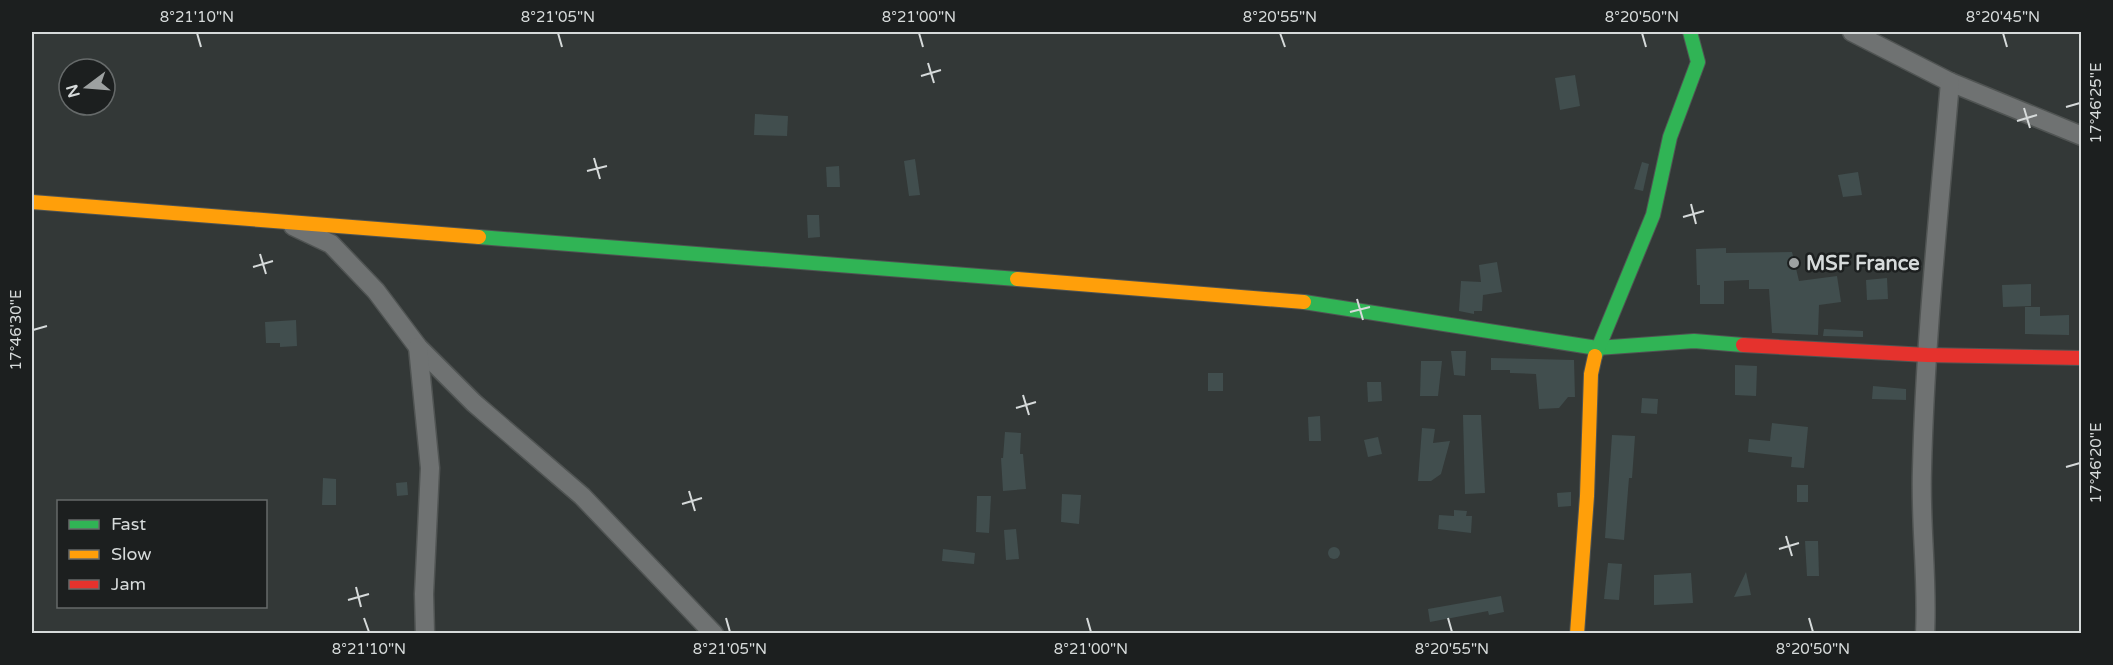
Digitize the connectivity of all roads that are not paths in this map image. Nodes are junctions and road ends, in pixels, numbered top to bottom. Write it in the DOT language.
graph roads {
  1 [pos="1690,32"];
  2 [pos="1852,32"];
  3 [pos="1950,82"];
  4 [pos="2082,136"];
  5 [pos="32,202"];
  6 [pos="283,221"];
  7 [pos="418,347"];
  8 [pos="1597,348"];
  9 [pos="1927,355"];
  10 [pos="2082,358"];
  11 [pos="425,633"];
  12 [pos="714,633"];
  13 [pos="1577,633"];
  14 [pos="1924,633"];
  1 -- 8 [label="street"];
  2 -- 3 [label="street"];
  3 -- 4 [label="street"];
  3 -- 9 [label="street"];
  5 -- 6 [label="street"];
  6 -- 7 [label="street"];
  6 -- 8 [label="street"];
  7 -- 11 [label="street"];
  7 -- 12 [label="street"];
  8 -- 9 [label="street"];
  8 -- 13 [label="street"];
  9 -- 10 [label="street"];
  9 -- 14 [label="street"];
}
